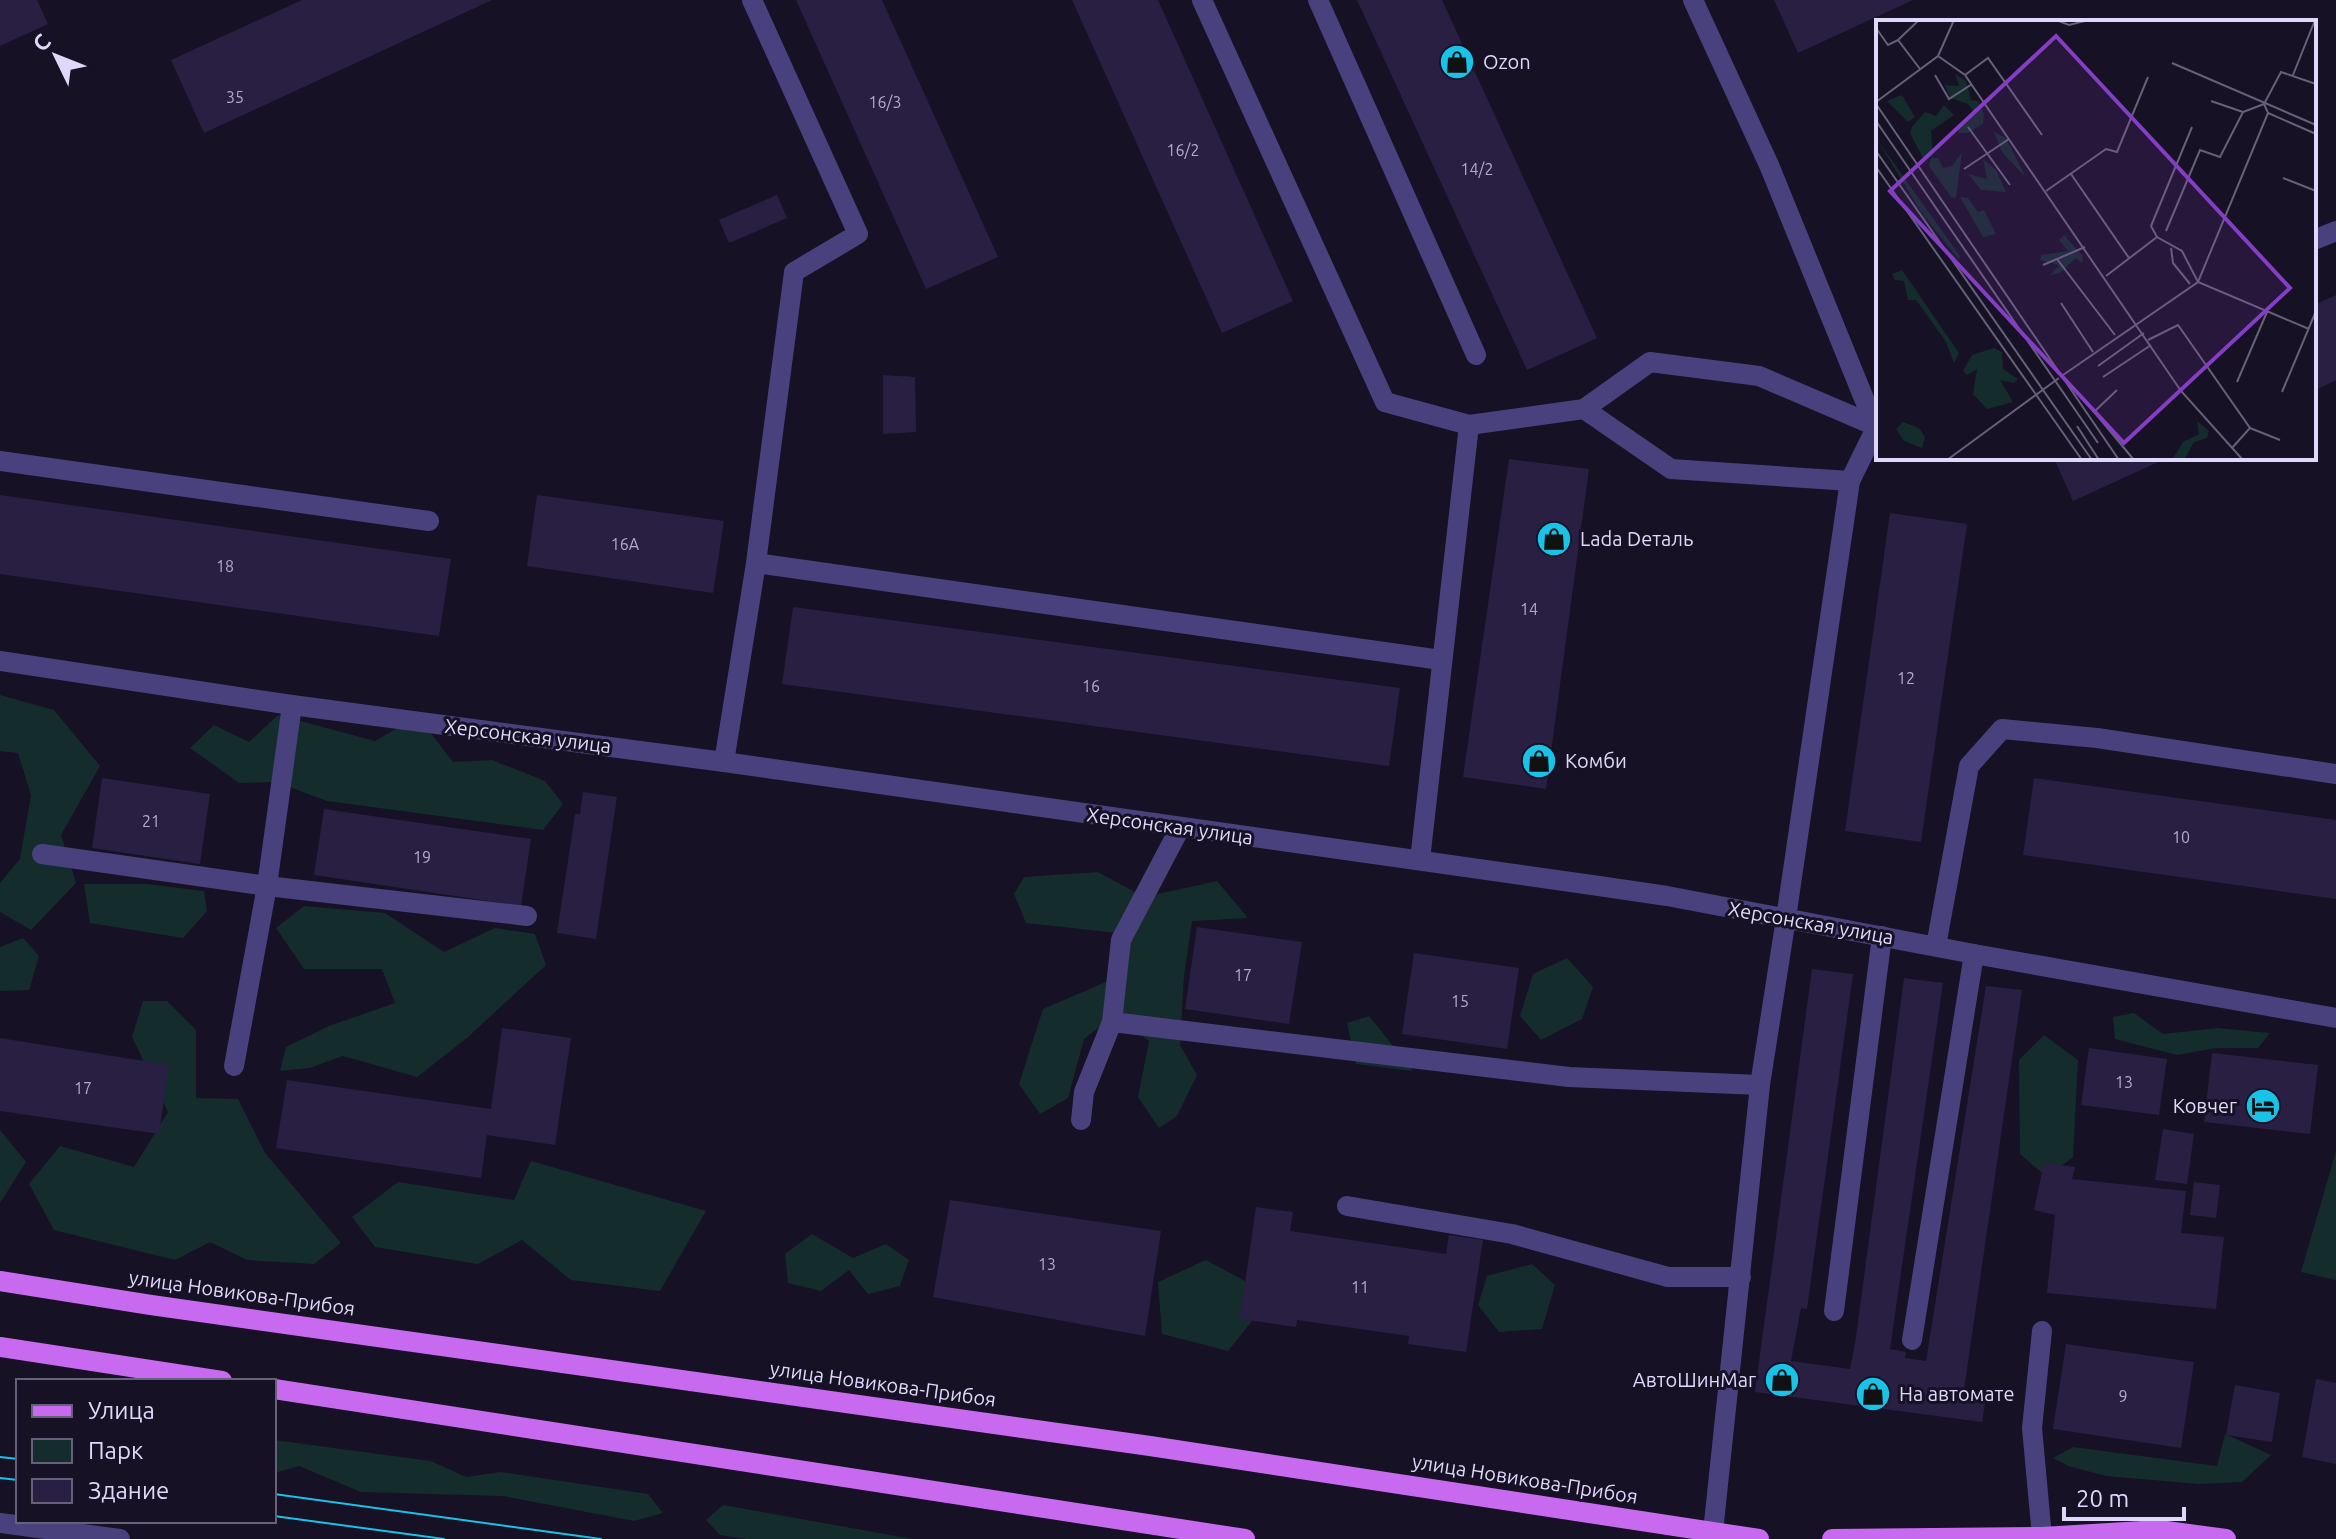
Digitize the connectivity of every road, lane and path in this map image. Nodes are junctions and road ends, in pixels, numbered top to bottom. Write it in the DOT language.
graph roads {
  1 [pos="752,0"];
  2 [pos="1202,0"];
  3 [pos="1318,0"];
  4 [pos="1693,0"];
  5 [pos="2336,231"];
  6 [pos="2316,239"];
  7 [pos="1476,355"];
  8 [pos="1584,409"];
  9 [pos="1469,425"];
  10 [pos="1876,426"];
  11 [pos="1876,428"];
  12 [pos="1876,430"];
  13 [pos="0,461"];
  14 [pos="1850,481"];
  15 [pos="429,521"];
  16 [pos="756,563"];
  17 [pos="1441,660"];
  18 [pos="0,661"];
  19 [pos="292,705"];
  20 [pos="724,762"];
  21 [pos="2336,774"];
  22 [pos="1180,828"];
  23 [pos="42,854"];
  24 [pos="1420,860"];
  25 [pos="267,886"];
  26 [pos="527,916"];
  27 [pos="1786,918"];
  28 [pos="1882,936"];
  29 [pos="1936,946"];
  30 [pos="1974,954"];
  31 [pos="2336,1018"];
  32 [pos="1112,1022"];
  33 [pos="234,1066"];
  34 [pos="1760,1085"];
  35 [pos="1081,1120"];
  36 [pos="1347,1206"];
  37 [pos="1741,1277"];
  38 [pos="0,1281"];
  39 [pos="1834,1311"];
  40 [pos="2042,1331"];
  41 [pos="1912,1340"];
  42 [pos="0,1347"];
  43 [pos="209,1379"];
  44 [pos="276,1389"];
  45 [pos="0,1523"];
  46 [pos="1713,1532"];
  47 [pos="2042,1537"];
  48 [pos="120,1539"];
  49 [pos="1245,1539"];
  50 [pos="1759,1539"];
  51 [pos="1832,1539"];
  52 [pos="2226,1539"];
  1 -- 16 [label="street"];
  2 -- 9 [label="street"];
  3 -- 7 [label="street"];
  4 -- 10 [label="street"];
  5 -- 6 [label="street"];
  8 -- 9 [label="street"];
  8 -- 11 [label="street"];
  8 -- 14 [label="street"];
  9 -- 17 [label="street"];
  12 -- 14 [label="street"];
  13 -- 15 [label="street"];
  14 -- 27 [label="street"];
  16 -- 17 [label="street"];
  16 -- 20 [label="street"];
  17 -- 24 [label="street"];
  18 -- 19 [label="street, Херсонская улица"];
  19 -- 20 [label="street, Херсонская улица"];
  19 -- 25 [label="street"];
  20 -- 22 [label="street, Херсонская улица"];
  21 -- 29 [label="street"];
  22 -- 24 [label="street, Херсонская улица"];
  22 -- 32 [label="street"];
  23 -- 25 [label="street"];
  24 -- 27 [label="street, Херсонская улица"];
  25 -- 26 [label="street"];
  25 -- 33 [label="street"];
  27 -- 28 [label="street, Херсонская улица"];
  27 -- 34 [label="street"];
  28 -- 29 [label="street, Херсонская улица"];
  28 -- 39 [label="street"];
  29 -- 30 [label="street, Херсонская улица"];
  30 -- 31 [label="street, Херсонская улица"];
  30 -- 41 [label="street"];
  32 -- 34 [label="street"];
  32 -- 35 [label="street"];
  34 -- 37 [label="street"];
  36 -- 37 [label="street"];
  37 -- 46 [label="street"];
  38 -- 46 [label="main road, улица Новикова-Прибоя"];
  40 -- 47 [label="street"];
  42 -- 43 [label="main road"];
  44 -- 49 [label="main road"];
  45 -- 48 [label="street"];
  46 -- 50 [label="main road, улица Новикова-Прибоя"];
  47 -- 51 [label="main road"];
  47 -- 52 [label="main road"];
}
